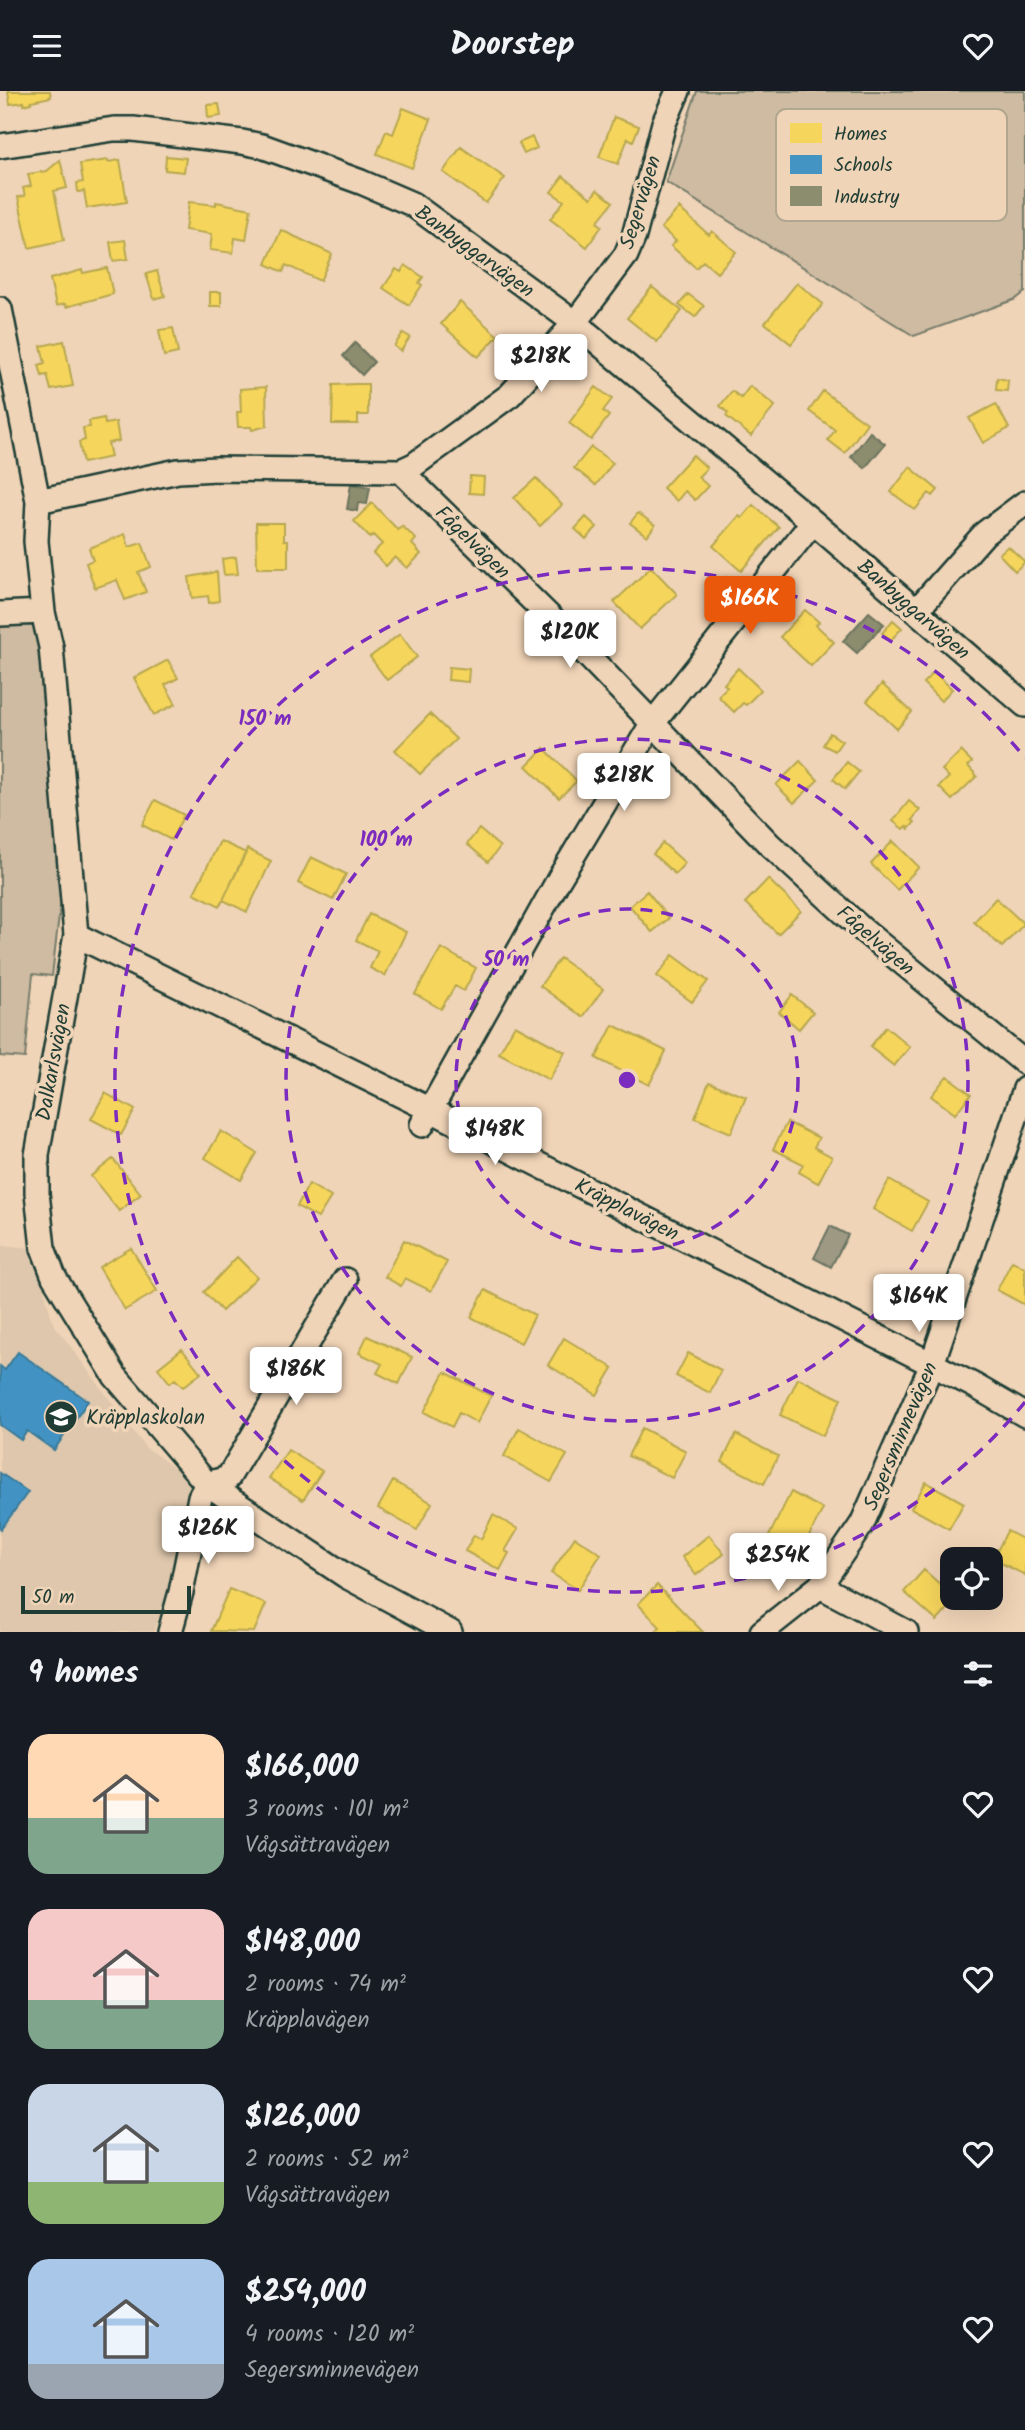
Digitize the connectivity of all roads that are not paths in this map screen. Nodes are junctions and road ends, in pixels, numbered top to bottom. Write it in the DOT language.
graph roads {
  1 [pos="678,91"];
  2 [pos="0,146"];
  3 [pos="0,309"];
  4 [pos="575,323"];
  5 [pos="401,471"];
  6 [pos="38,501"];
  7 [pos="1025,503"];
  8 [pos="813,521"];
  9 [pos="916,611"];
  10 [pos="43,612"];
  11 [pos="0,614"];
  12 [pos="1025,705"];
  13 [pos="653,724"];
  14 [pos="76,935"];
  15 [pos="1025,1063"];
  16 [pos="1025,1089"];
  17 [pos="427,1118"];
  18 [pos="345,1280"];
  19 [pos="932,1364"];
  20 [pos="1025,1415"];
  21 [pos="207,1484"];
  22 [pos="820,1586"];
  23 [pos="170,1632"];
  24 [pos="450,1632"];
  25 [pos="762,1632"];
  26 [pos="906,1632"];
  1 -- 4 [label="street, Segervägen"];
  2 -- 4 [label="street, Banbyggarvägen"];
  3 -- 6 [label="street, Dalkarlsvägen"];
  4 -- 5 [label="street, Segervägen"];
  4 -- 8 [label="street, Banbyggarvägen"];
  5 -- 6 [label="street"];
  5 -- 13 [label="street, Fågelvägen"];
  6 -- 10 [label="street, Dalkarlsvägen"];
  7 -- 9 [label="street"];
  8 -- 9 [label="street, Banbyggarvägen"];
  8 -- 13 [label="street"];
  9 -- 12 [label="street, Banbyggarvägen"];
  10 -- 11 [label="street"];
  10 -- 14 [label="street, Dalkarlsvägen"];
  13 -- 15 [label="street, Fågelvägen"];
  13 -- 17 [label="street"];
  14 -- 17 [label="street, Kräpplavägen"];
  14 -- 21 [label="street, Dalkarlsvägen"];
  16 -- 19 [label="street, Segersminnevägen"];
  17 -- 19 [label="street, Kräpplavägen"];
  18 -- 21 [label="street"];
  19 -- 20 [label="street, Kräpplavägen"];
  19 -- 22 [label="street, Segersminnevägen"];
  21 -- 23 [label="street"];
  21 -- 24 [label="street, Dalkarlsvägen"];
  22 -- 25 [label="street, Segersminnevägen"];
  22 -- 26 [label="street"];
}
